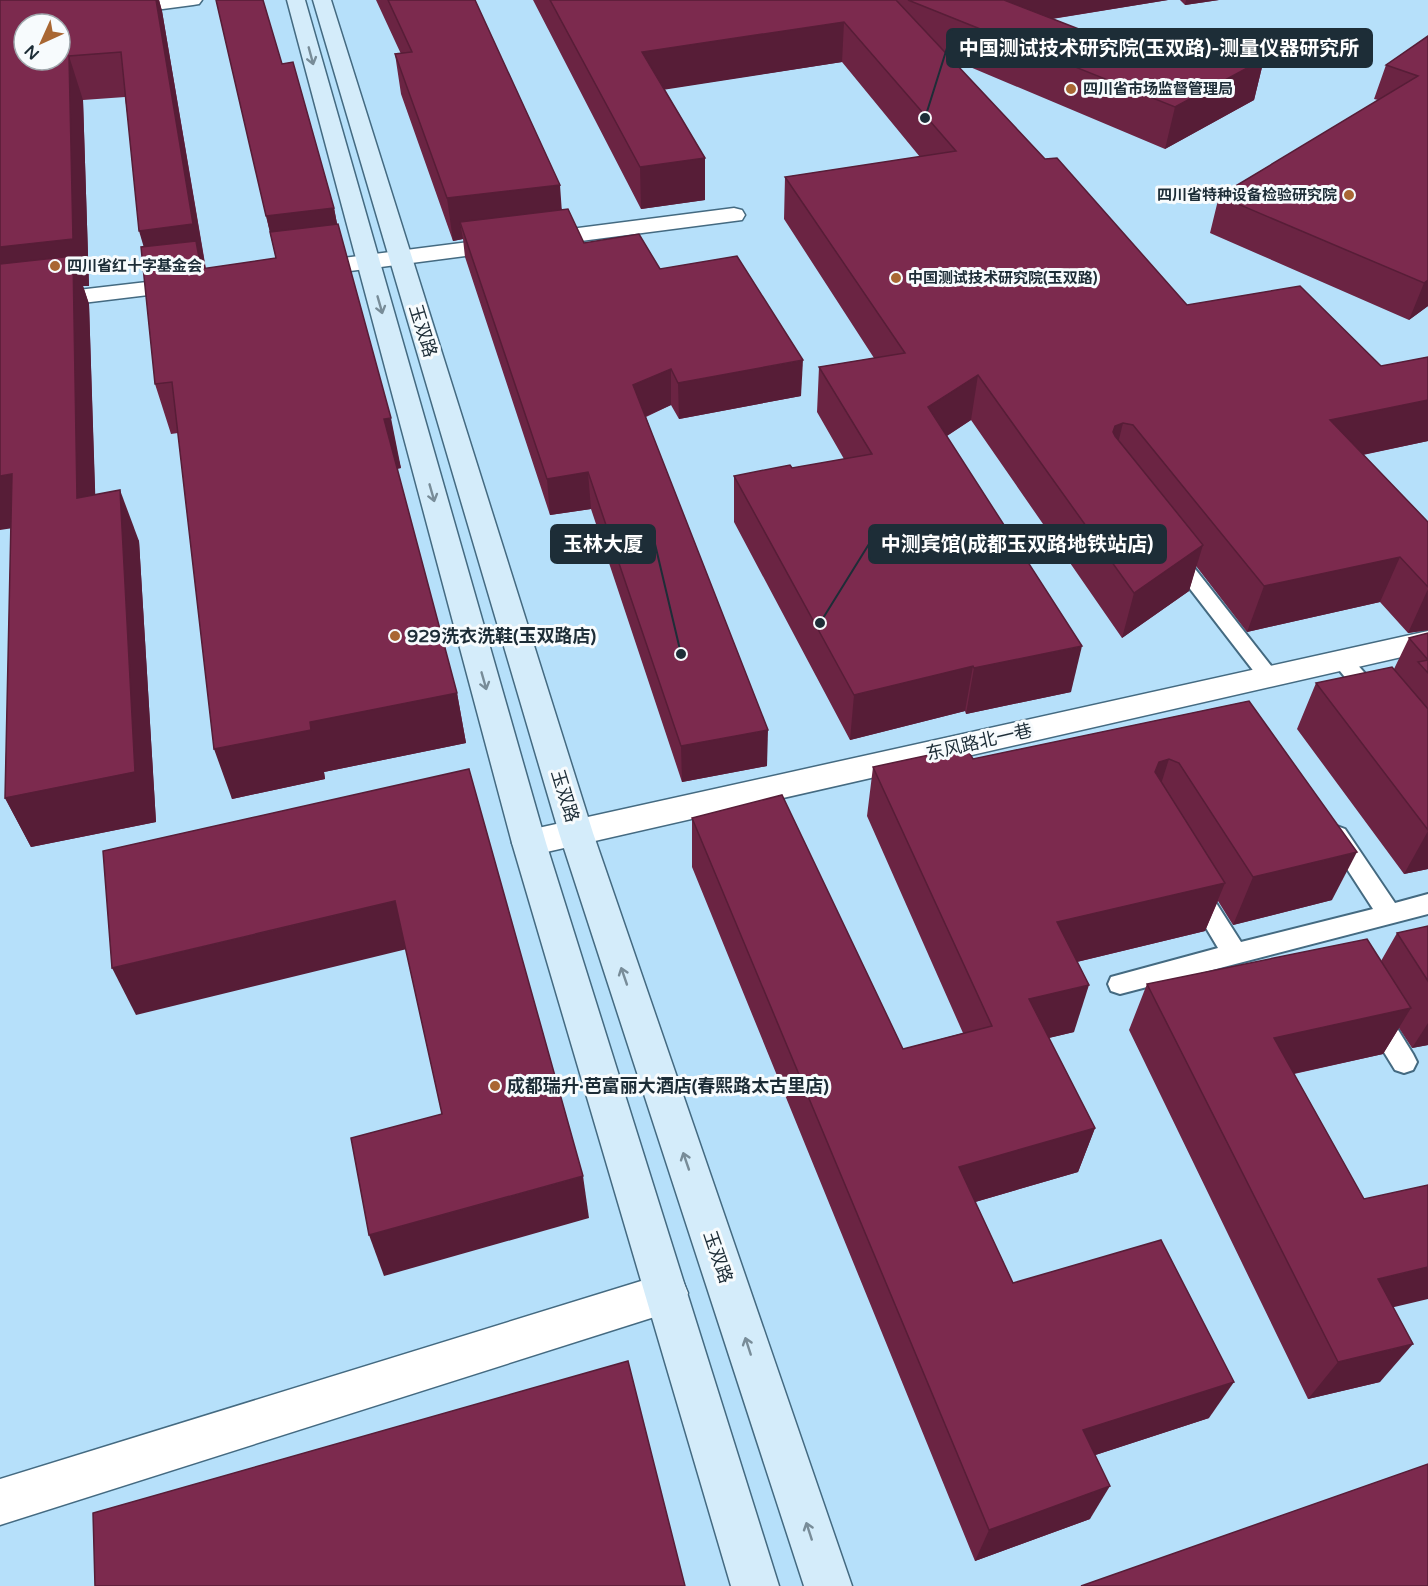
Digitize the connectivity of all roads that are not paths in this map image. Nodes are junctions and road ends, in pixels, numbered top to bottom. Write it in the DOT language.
graph roads {
  1 [pos="193,0"];
  2 [pos="296,0"];
  3 [pos="322,0"];
  4 [pos="104,10"];
  5 [pos="734,215"];
  6 [pos="401,258"];
  7 [pos="368,262"];
  8 [pos="285,272"];
  9 [pos="214,281"];
  10 [pos="0,306"];
  11 [pos="1162,540"];
  12 [pos="1428,641"];
  13 [pos="1342,660"];
  14 [pos="1269,677"];
  15 [pos="1390,716"];
  16 [pos="1325,818"];
  17 [pos="576,833"];
  18 [pos="529,843"];
  19 [pos="1182,868"];
  20 [pos="1428,904"];
  21 [pos="1389,914"];
  22 [pos="1234,954"];
  23 [pos="1120,984"];
  24 [pos="1360,992"];
  25 [pos="1404,1062"];
  26 [pos="667,1293"];
  27 [pos="0,1502"];
  28 [pos="755,1586"];
  29 [pos="828,1586"];
  1 -- 4 [label="street"];
  2 -- 7 [label="main road, 玉双路, one-way"];
  3 -- 6 [label="main road, 玉双路"];
  5 -- 6 [label="street"];
  6 -- 7 [label="street"];
  6 -- 17 [label="main road, 玉双路"];
  7 -- 8 [label="street"];
  7 -- 18 [label="main road, 玉双路, one-way"];
  9 -- 10 [label="street"];
  11 -- 14 [label="lane"];
  12 -- 13 [label="street, 东风路北一巷"];
  13 -- 14 [label="street, 东风路北一巷"];
  13 -- 15 [label="lane"];
  14 -- 17 [label="street, 东风路北一巷"];
  16 -- 21 [label="lane"];
  17 -- 18 [label="street, 东风路北一巷"];
  29 -- 17 [label="main road, 玉双路, one-way"];
  18 -- 26 [label="main road, 玉双路"];
  19 -- 22 [label="lane"];
  20 -- 21 [label="lane"];
  21 -- 22 [label="lane"];
  22 -- 23 [label="lane"];
  24 -- 25 [label="lane"];
  26 -- 27 [label="street"];
  26 -- 28 [label="main road, 玉双路"];
}
